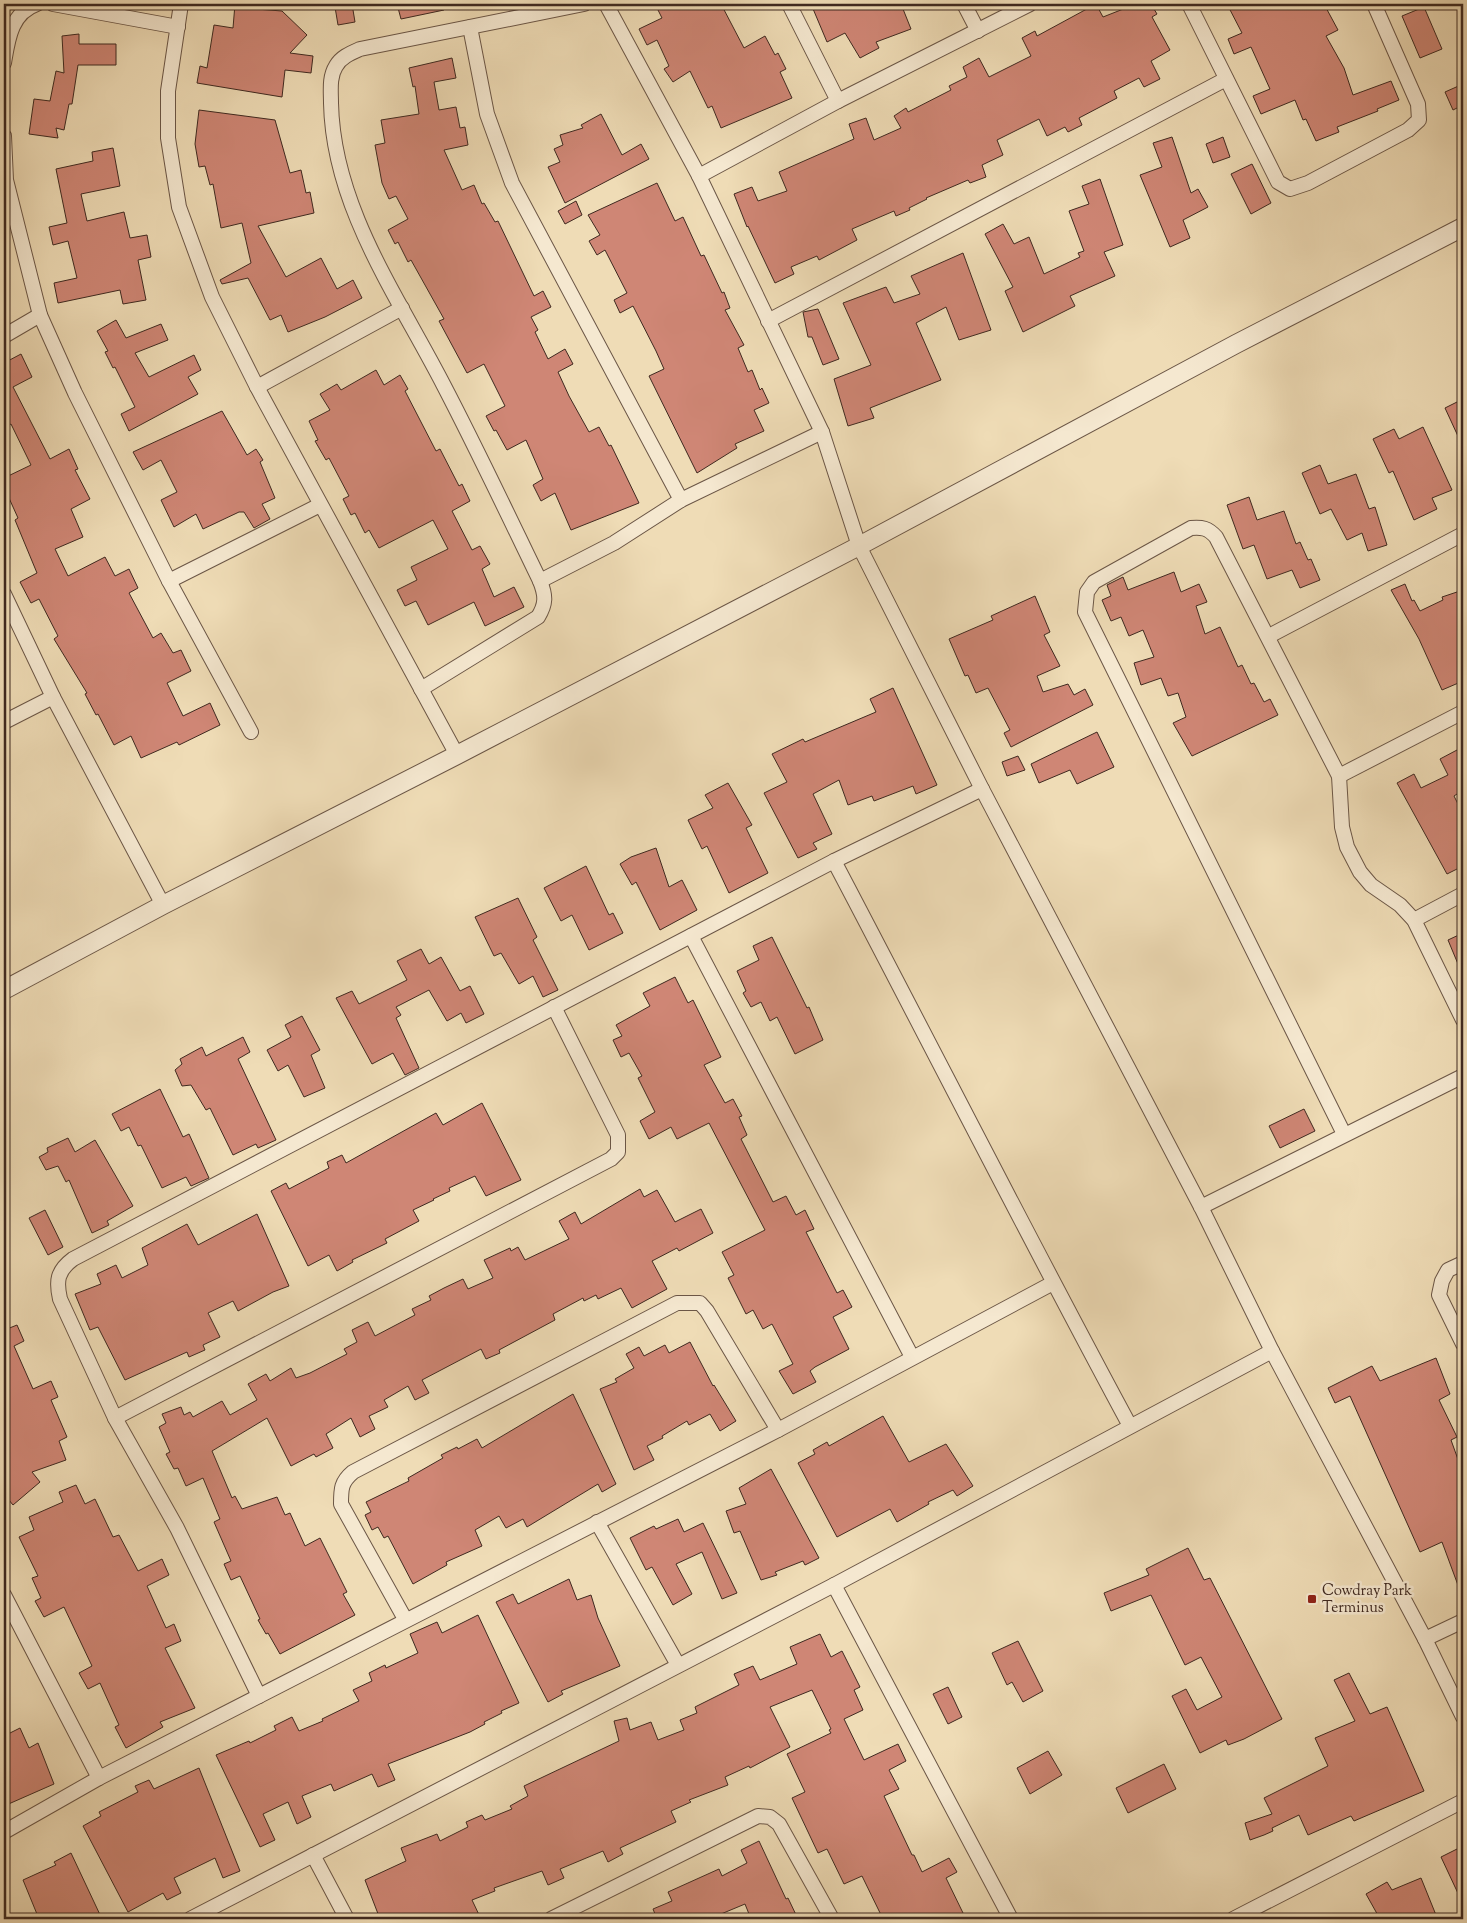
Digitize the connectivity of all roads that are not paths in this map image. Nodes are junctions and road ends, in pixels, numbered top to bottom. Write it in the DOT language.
graph roads {
  1 [pos="37,4"];
  2 [pos="53,4"];
  3 [pos="181,4"];
  4 [pos="584,4"];
  5 [pos="606,4"];
  6 [pos="789,4"];
  7 [pos="964,4"];
  8 [pos="1030,4"];
  9 [pos="1189,4"];
  10 [pos="1376,5"];
  11 [pos="178,26"];
  12 [pos="470,27"];
  13 [pos="978,31"];
  14 [pos="4,63"];
  15 [pos="1226,79"];
  16 [pos="838,101"];
  17 [pos="4,136"];
  18 [pos="699,176"];
  19 [pos="1463,228"];
  20 [pos="402,308"];
  21 [pos="40,315"];
  22 [pos="768,321"];
  23 [pos="4,336"];
  24 [pos="257,387"];
  25 [pos="822,432"];
  26 [pos="681,500"];
  27 [pos="320,505"];
  28 [pos="1463,534"];
  29 [pos="859,546"];
  30 [pos="170,581"];
  31 [pos="540,581"];
  32 [pos="4,594"];
  33 [pos="1269,636"];
  34 [pos="421,689"];
  35 [pos="53,697"];
  36 [pos="1463,712"];
  37 [pos="4,722"];
  38 [pos="250,732"];
  39 [pos="457,755"];
  40 [pos="1339,776"];
  41 [pos="982,789"];
  42 [pos="834,861"];
  43 [pos="1463,894"];
  44 [pos="163,905"];
  45 [pos="1414,920"];
  46 [pos="691,936"];
  47 [pos="4,990"];
  48 [pos="554,1007"];
  49 [pos="1463,1020"];
  50 [pos="1463,1076"];
  51 [pos="1344,1134"];
  52 [pos="1201,1207"];
  53 [pos="1463,1263"];
  54 [pos="1053,1283"];
  55 [pos="1463,1344"];
  56 [pos="1272,1351"];
  57 [pos="912,1357"];
  58 [pos="115,1418"];
  59 [pos="1130,1426"];
  60 [pos="778,1430"];
  61 [pos="597,1522"];
  62 [pos="834,1584"];
  63 [pos="4,1595"];
  64 [pos="404,1619"];
  65 [pos="1463,1621"];
  66 [pos="1425,1639"];
  67 [pos="678,1665"];
  68 [pos="259,1696"];
  69 [pos="1463,1717"];
  70 [pos="99,1778"];
  71 [pos="1463,1801"];
  72 [pos="4,1832"];
  73 [pos="312,1855"];
  74 [pos="190,1919"];
  75 [pos="347,1919"];
  76 [pos="551,1919"];
  77 [pos="832,1919"];
  78 [pos="1011,1919"];
  79 [pos="1233,1919"];
  1 -- 14 [label="street"];
  2 -- 11 [label="street"];
  3 -- 11 [label="street"];
  4 -- 12 [label="street"];
  5 -- 18 [label="street"];
  6 -- 16 [label="street"];
  7 -- 13 [label="street"];
  8 -- 13 [label="street"];
  9 -- 15 [label="street"];
  10 -- 15 [label="street"];
  11 -- 24 [label="street"];
  12 -- 20 [label="street"];
  12 -- 26 [label="street"];
  13 -- 16 [label="street"];
  15 -- 22 [label="street"];
  16 -- 18 [label="street"];
  17 -- 21 [label="street"];
  18 -- 22 [label="street"];
  19 -- 29 [label="street"];
  20 -- 24 [label="street"];
  20 -- 31 [label="street"];
  21 -- 23 [label="street"];
  21 -- 30 [label="street"];
  22 -- 25 [label="street"];
  24 -- 27 [label="street"];
  25 -- 26 [label="street"];
  25 -- 29 [label="street"];
  26 -- 31 [label="street"];
  27 -- 30 [label="street"];
  27 -- 34 [label="street"];
  28 -- 33 [label="street"];
  29 -- 39 [label="street"];
  29 -- 41 [label="street"];
  30 -- 38 [label="street"];
  31 -- 34 [label="street"];
  32 -- 35 [label="street"];
  33 -- 40 [label="street"];
  33 -- 51 [label="street"];
  34 -- 39 [label="street"];
  35 -- 37 [label="street"];
  35 -- 44 [label="street"];
  36 -- 40 [label="street"];
  39 -- 44 [label="street"];
  40 -- 45 [label="street"];
  41 -- 42 [label="street"];
  41 -- 52 [label="street"];
  42 -- 46 [label="street"];
  42 -- 54 [label="street"];
  43 -- 45 [label="street"];
  44 -- 47 [label="street"];
  45 -- 49 [label="street"];
  46 -- 48 [label="street"];
  46 -- 57 [label="street"];
  48 -- 58 [label="street"];
  48 -- 58 [label="street"];
  50 -- 51 [label="street"];
  51 -- 52 [label="street"];
  52 -- 56 [label="street"];
  53 -- 55 [label="street"];
  54 -- 57 [label="street"];
  54 -- 59 [label="street"];
  56 -- 59 [label="street"];
  56 -- 66 [label="street"];
  57 -- 60 [label="street"];
  58 -- 68 [label="street"];
  59 -- 62 [label="street"];
  60 -- 61 [label="street"];
  60 -- 64 [label="street"];
  61 -- 64 [label="street"];
  61 -- 67 [label="street"];
  62 -- 67 [label="street"];
  62 -- 78 [label="street"];
  63 -- 70 [label="street"];
  64 -- 68 [label="street"];
  65 -- 66 [label="street"];
  66 -- 69 [label="street"];
  67 -- 73 [label="street"];
  68 -- 70 [label="street"];
  70 -- 72 [label="street"];
  71 -- 79 [label="street"];
  73 -- 74 [label="street"];
  73 -- 75 [label="street"];
  76 -- 77 [label="street"];
}
